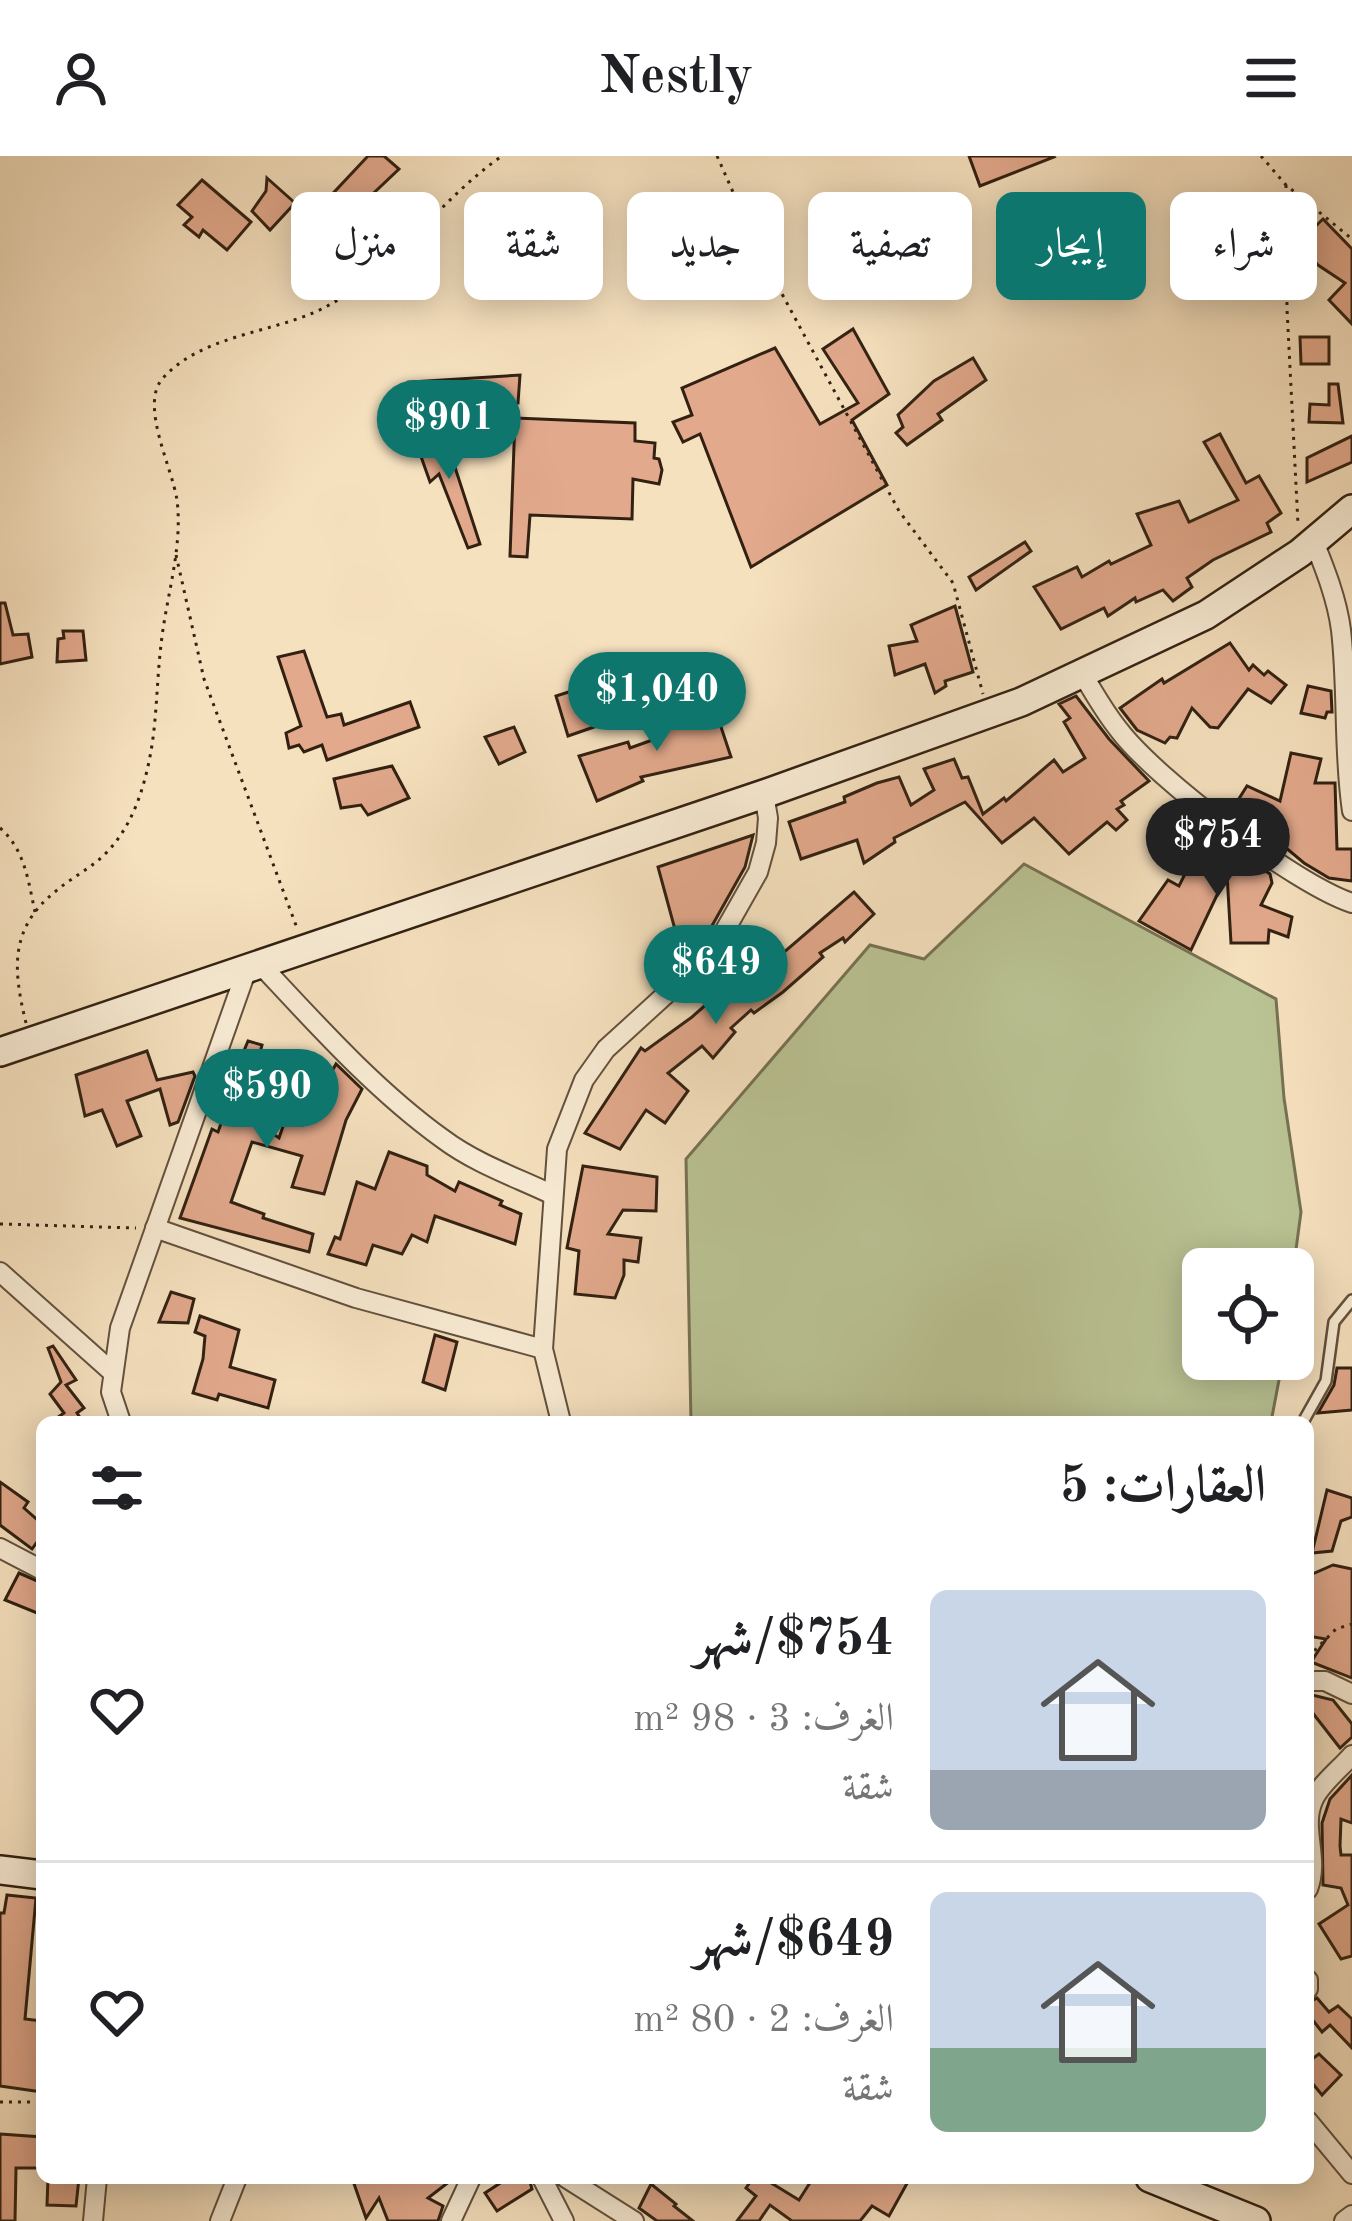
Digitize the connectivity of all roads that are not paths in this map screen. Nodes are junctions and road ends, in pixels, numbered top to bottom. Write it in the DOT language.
graph roads {
  1 [pos="1352,509"];
  2 [pos="1307,546"];
  3 [pos="1083,675"];
  4 [pos="764,794"];
  5 [pos="1352,811"];
  6 [pos="1352,903"];
  7 [pos="254,967"];
  8 [pos="0,1052"];
  9 [pos="551,1194"];
  10 [pos="155,1228"];
  11 [pos="0,1272"];
  12 [pos="1352,1300"];
  13 [pos="543,1349"];
  14 [pos="111,1371"];
  15 [pos="119,1416"];
  16 [pos="560,1416"];
  17 [pos="1307,1416"];
  18 [pos="0,1548"];
  19 [pos="36,1567"];
  20 [pos="1314,1681"];
  21 [pos="1352,1694"];
  22 [pos="1352,1756"];
  23 [pos="1314,1798"];
  24 [pos="0,1870"];
  25 [pos="36,1874"];
  26 [pos="1314,2128"];
  27 [pos="1352,2174"];
  28 [pos="97,2184"];
  29 [pos="235,2184"];
  30 [pos="468,2184"];
  31 [pos="545,2184"];
  32 [pos="575,2184"];
  33 [pos="1165,2184"];
  34 [pos="1352,2215"];
  35 [pos="94,2221"];
  36 [pos="220,2221"];
  37 [pos="451,2221"];
  38 [pos="564,2221"];
  39 [pos="634,2221"];
  40 [pos="1256,2221"];
  41 [pos="1344,2221"];
  1 -- 2 [label="street"];
  2 -- 3 [label="street"];
  2 -- 5 [label="street"];
  3 -- 4 [label="street"];
  3 -- 6 [label="street"];
  4 -- 7 [label="street"];
  4 -- 9 [label="street"];
  7 -- 8 [label="street"];
  7 -- 9 [label="street"];
  7 -- 10 [label="street"];
  9 -- 13 [label="street"];
  10 -- 13 [label="street"];
  10 -- 14 [label="street"];
  11 -- 14 [label="street"];
  12 -- 17 [label="lane"];
  13 -- 16 [label="street"];
  14 -- 15 [label="street"];
  18 -- 19 [label="street"];
  20 -- 21 [label="street"];
  22 -- 23 [label="street"];
  24 -- 25 [label="street"];
  26 -- 27 [label="street"];
  28 -- 35 [label="street"];
  29 -- 36 [label="street"];
  30 -- 37 [label="street"];
  31 -- 38 [label="street"];
  32 -- 39 [label="street"];
  33 -- 40 [label="street"];
  34 -- 41 [label="street"];
}
